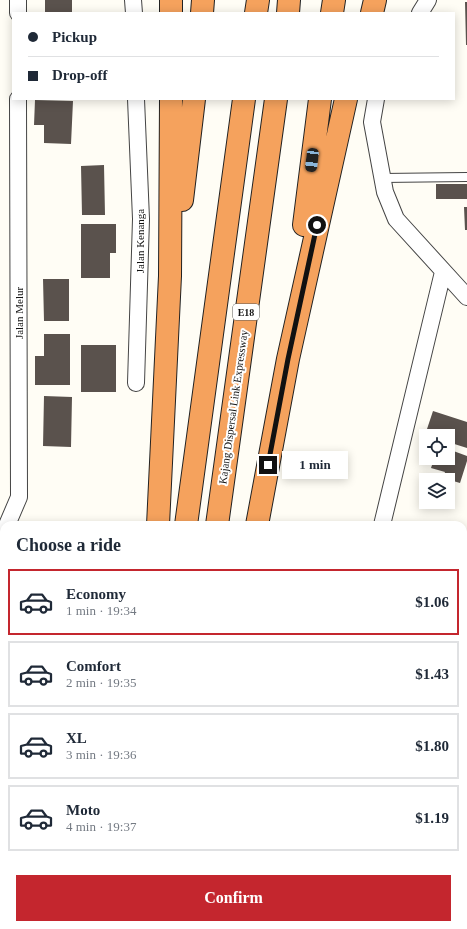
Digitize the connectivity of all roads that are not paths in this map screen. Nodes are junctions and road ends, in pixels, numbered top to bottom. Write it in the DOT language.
graph roads {
  1 [pos="18,0"];
  2 [pos="133,0"];
  3 [pos="171,0"];
  4 [pos="203,0"];
  5 [pos="258,0"];
  6 [pos="334,0"];
  7 [pos="375,0"];
  8 [pos="428,0"];
  9 [pos="18,12"];
  10 [pos="134,12"];
  11 [pos="171,12"];
  12 [pos="202,12"];
  13 [pos="256,12"];
  14 [pos="332,12"];
  15 [pos="372,12"];
  16 [pos="421,12"];
  17 [pos="18,100"];
  18 [pos="136,100"];
  19 [pos="171,100"];
  20 [pos="194,100"];
  21 [pos="244,100"];
  22 [pos="276,100"];
  23 [pos="320,100"];
  24 [pos="346,100"];
  25 [pos="376,100"];
  26 [pos="467,177"];
  27 [pos="382,178"];
  28 [pos="443,272"];
  29 [pos="170,276"];
  30 [pos="467,297"];
  31 [pos="288,359"];
  32 [pos="136,383"];
  33 [pos="6,521"];
  34 [pos="158,521"];
  35 [pos="187,521"];
  36 [pos="218,521"];
  37 [pos="258,521"];
  38 [pos="383,521"];
  1 -- 9 [label="street"];
  2 -- 10 [label="street"];
  3 -- 11 [label="highway"];
  4 -- 12 [label="highway"];
  5 -- 13 [label="highway"];
  6 -- 14 [label="highway"];
  7 -- 15 [label="highway"];
  8 -- 16 [label="street"];
  17 -- 33 [label="street, Jalan Melur"];
  18 -- 32 [label="street, Jalan Kenanga"];
  19 -- 29 [label="highway"];
  20 -- 29 [label="highway"];
  21 -- 35 [label="highway"];
  22 -- 36 [label="highway, Kajang Dispersal Link Expressway / E18"];
  23 -- 31 [label="highway"];
  24 -- 31 [label="highway"];
  25 -- 27 [label="street"];
  26 -- 27 [label="lane"];
  27 -- 28 [label="street"];
  28 -- 30 [label="street"];
  28 -- 38 [label="street"];
  29 -- 34 [label="highway"];
  31 -- 37 [label="highway"];
}
